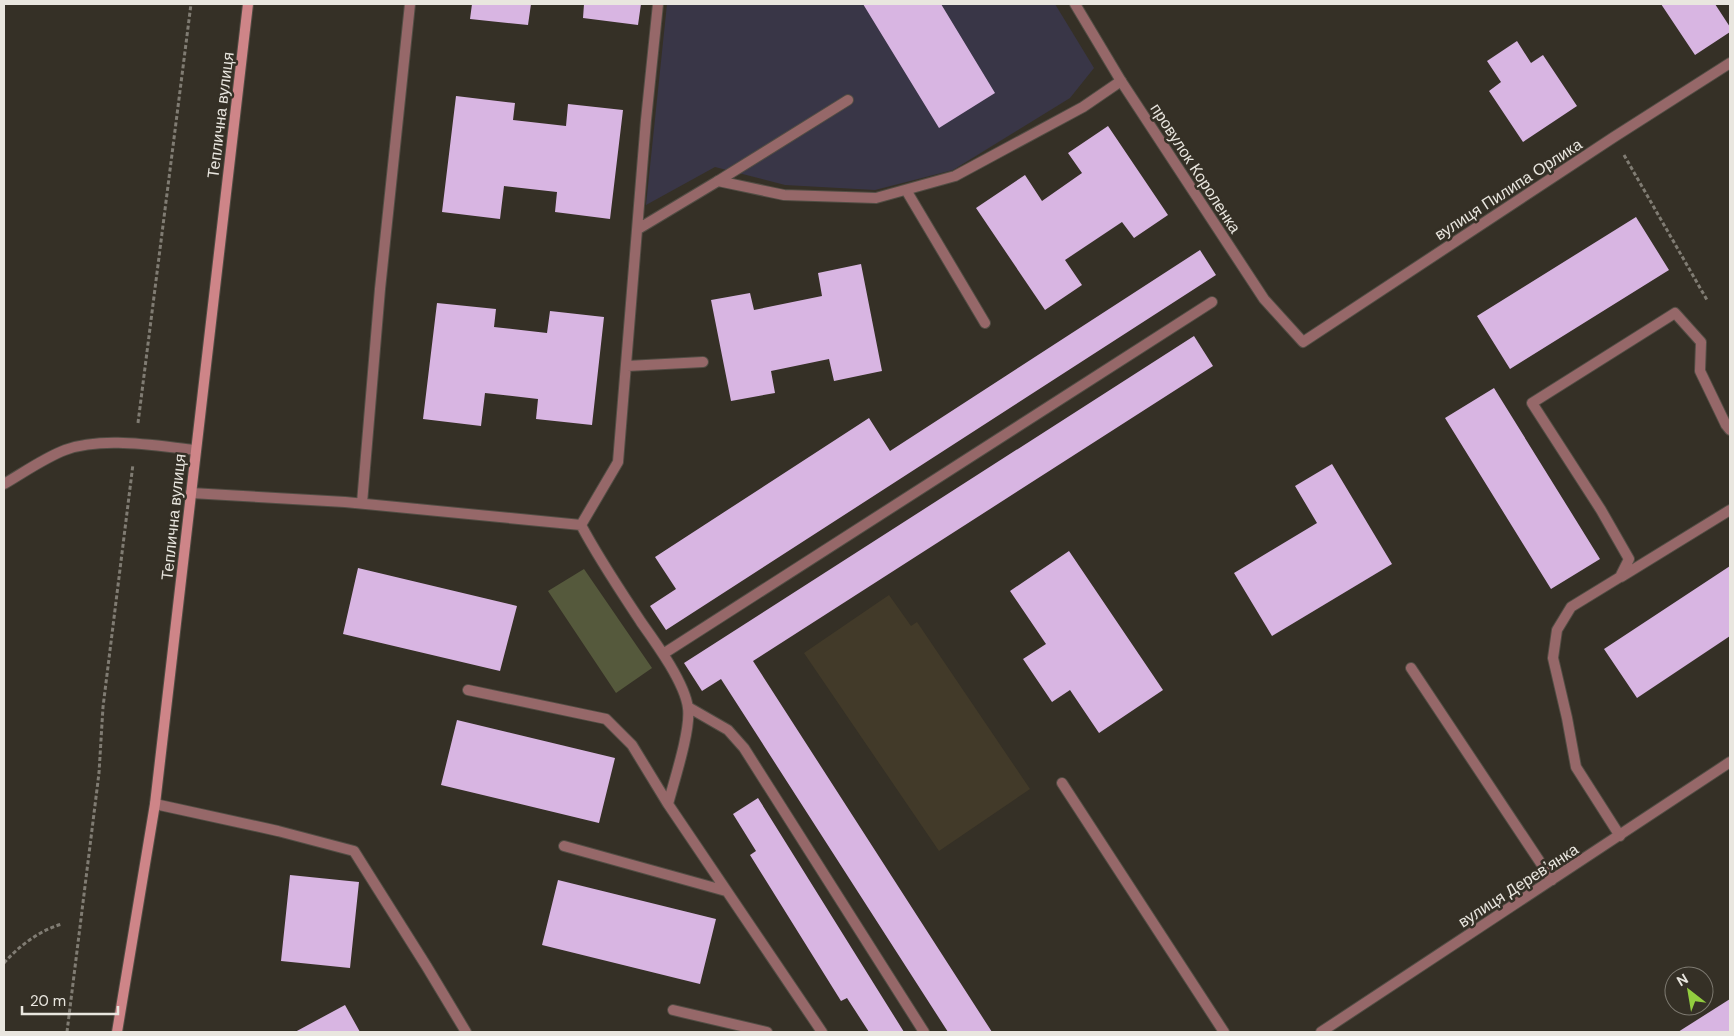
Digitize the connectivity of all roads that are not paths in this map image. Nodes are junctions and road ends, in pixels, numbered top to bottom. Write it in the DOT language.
graph roads {
  1 [pos="248,4"];
  2 [pos="410,4"];
  3 [pos="658,4"];
  4 [pos="1075,4"];
  5 [pos="1730,63"];
  6 [pos="1122,82"];
  7 [pos="848,100"];
  8 [pos="718,182"];
  9 [pos="906,190"];
  10 [pos="638,229"];
  11 [pos="1212,302"];
  12 [pos="985,323"];
  13 [pos="1303,342"];
  14 [pos="702,362"];
  15 [pos="627,366"];
  16 [pos="1730,430"];
  17 [pos="196,450"];
  18 [pos="4,484"];
  19 [pos="191,493"];
  20 [pos="362,504"];
  21 [pos="1730,510"];
  22 [pos="581,525"];
  23 [pos="1620,577"];
  24 [pos="663,654"];
  25 [pos="1411,668"];
  26 [pos="468,690"];
  27 [pos="688,707"];
  28 [pos="1730,762"];
  29 [pos="1062,783"];
  30 [pos="155,804"];
  31 [pos="668,804"];
  32 [pos="1620,836"];
  33 [pos="564,846"];
  34 [pos="1552,880"];
  35 [pos="726,891"];
  36 [pos="673,1010"];
  37 [pos="117,1032"];
  38 [pos="466,1032"];
  39 [pos="767,1032"];
  40 [pos="822,1032"];
  41 [pos="924,1032"];
  42 [pos="1224,1032"];
  43 [pos="1321,1032"];
  1 -- 17 [label="main road, Теплична вулиця"];
  2 -- 20 [label="street"];
  3 -- 10 [label="street"];
  4 -- 6 [label="street, провулок Короленка"];
  5 -- 13 [label="street, вулиця Пилипа Орлика"];
  6 -- 9 [label="street"];
  6 -- 13 [label="street, провулок Короленка"];
  7 -- 8 [label="street"];
  8 -- 9 [label="street"];
  8 -- 10 [label="street"];
  9 -- 12 [label="street"];
  10 -- 15 [label="street"];
  11 -- 24 [label="street"];
  14 -- 15 [label="street"];
  15 -- 22 [label="street"];
  16 -- 23 [label="street"];
  17 -- 18 [label="street"];
  17 -- 19 [label="main road, Теплична вулиця"];
  19 -- 20 [label="street"];
  19 -- 30 [label="main road, Теплична вулиця"];
  20 -- 22 [label="street"];
  21 -- 23 [label="street"];
  22 -- 24 [label="street"];
  23 -- 32 [label="street"];
  24 -- 27 [label="street"];
  25 -- 34 [label="street"];
  26 -- 31 [label="street"];
  27 -- 31 [label="street"];
  27 -- 41 [label="street"];
  28 -- 32 [label="street, вулиця Деревʼянка"];
  29 -- 42 [label="street"];
  30 -- 37 [label="main road, Теплична вулиця"];
  30 -- 38 [label="street"];
  31 -- 35 [label="street"];
  32 -- 34 [label="street, вулиця Деревʼянка"];
  33 -- 35 [label="street"];
  34 -- 43 [label="street, вулиця Деревʼянка"];
  35 -- 40 [label="street"];
  36 -- 39 [label="street"];
}
